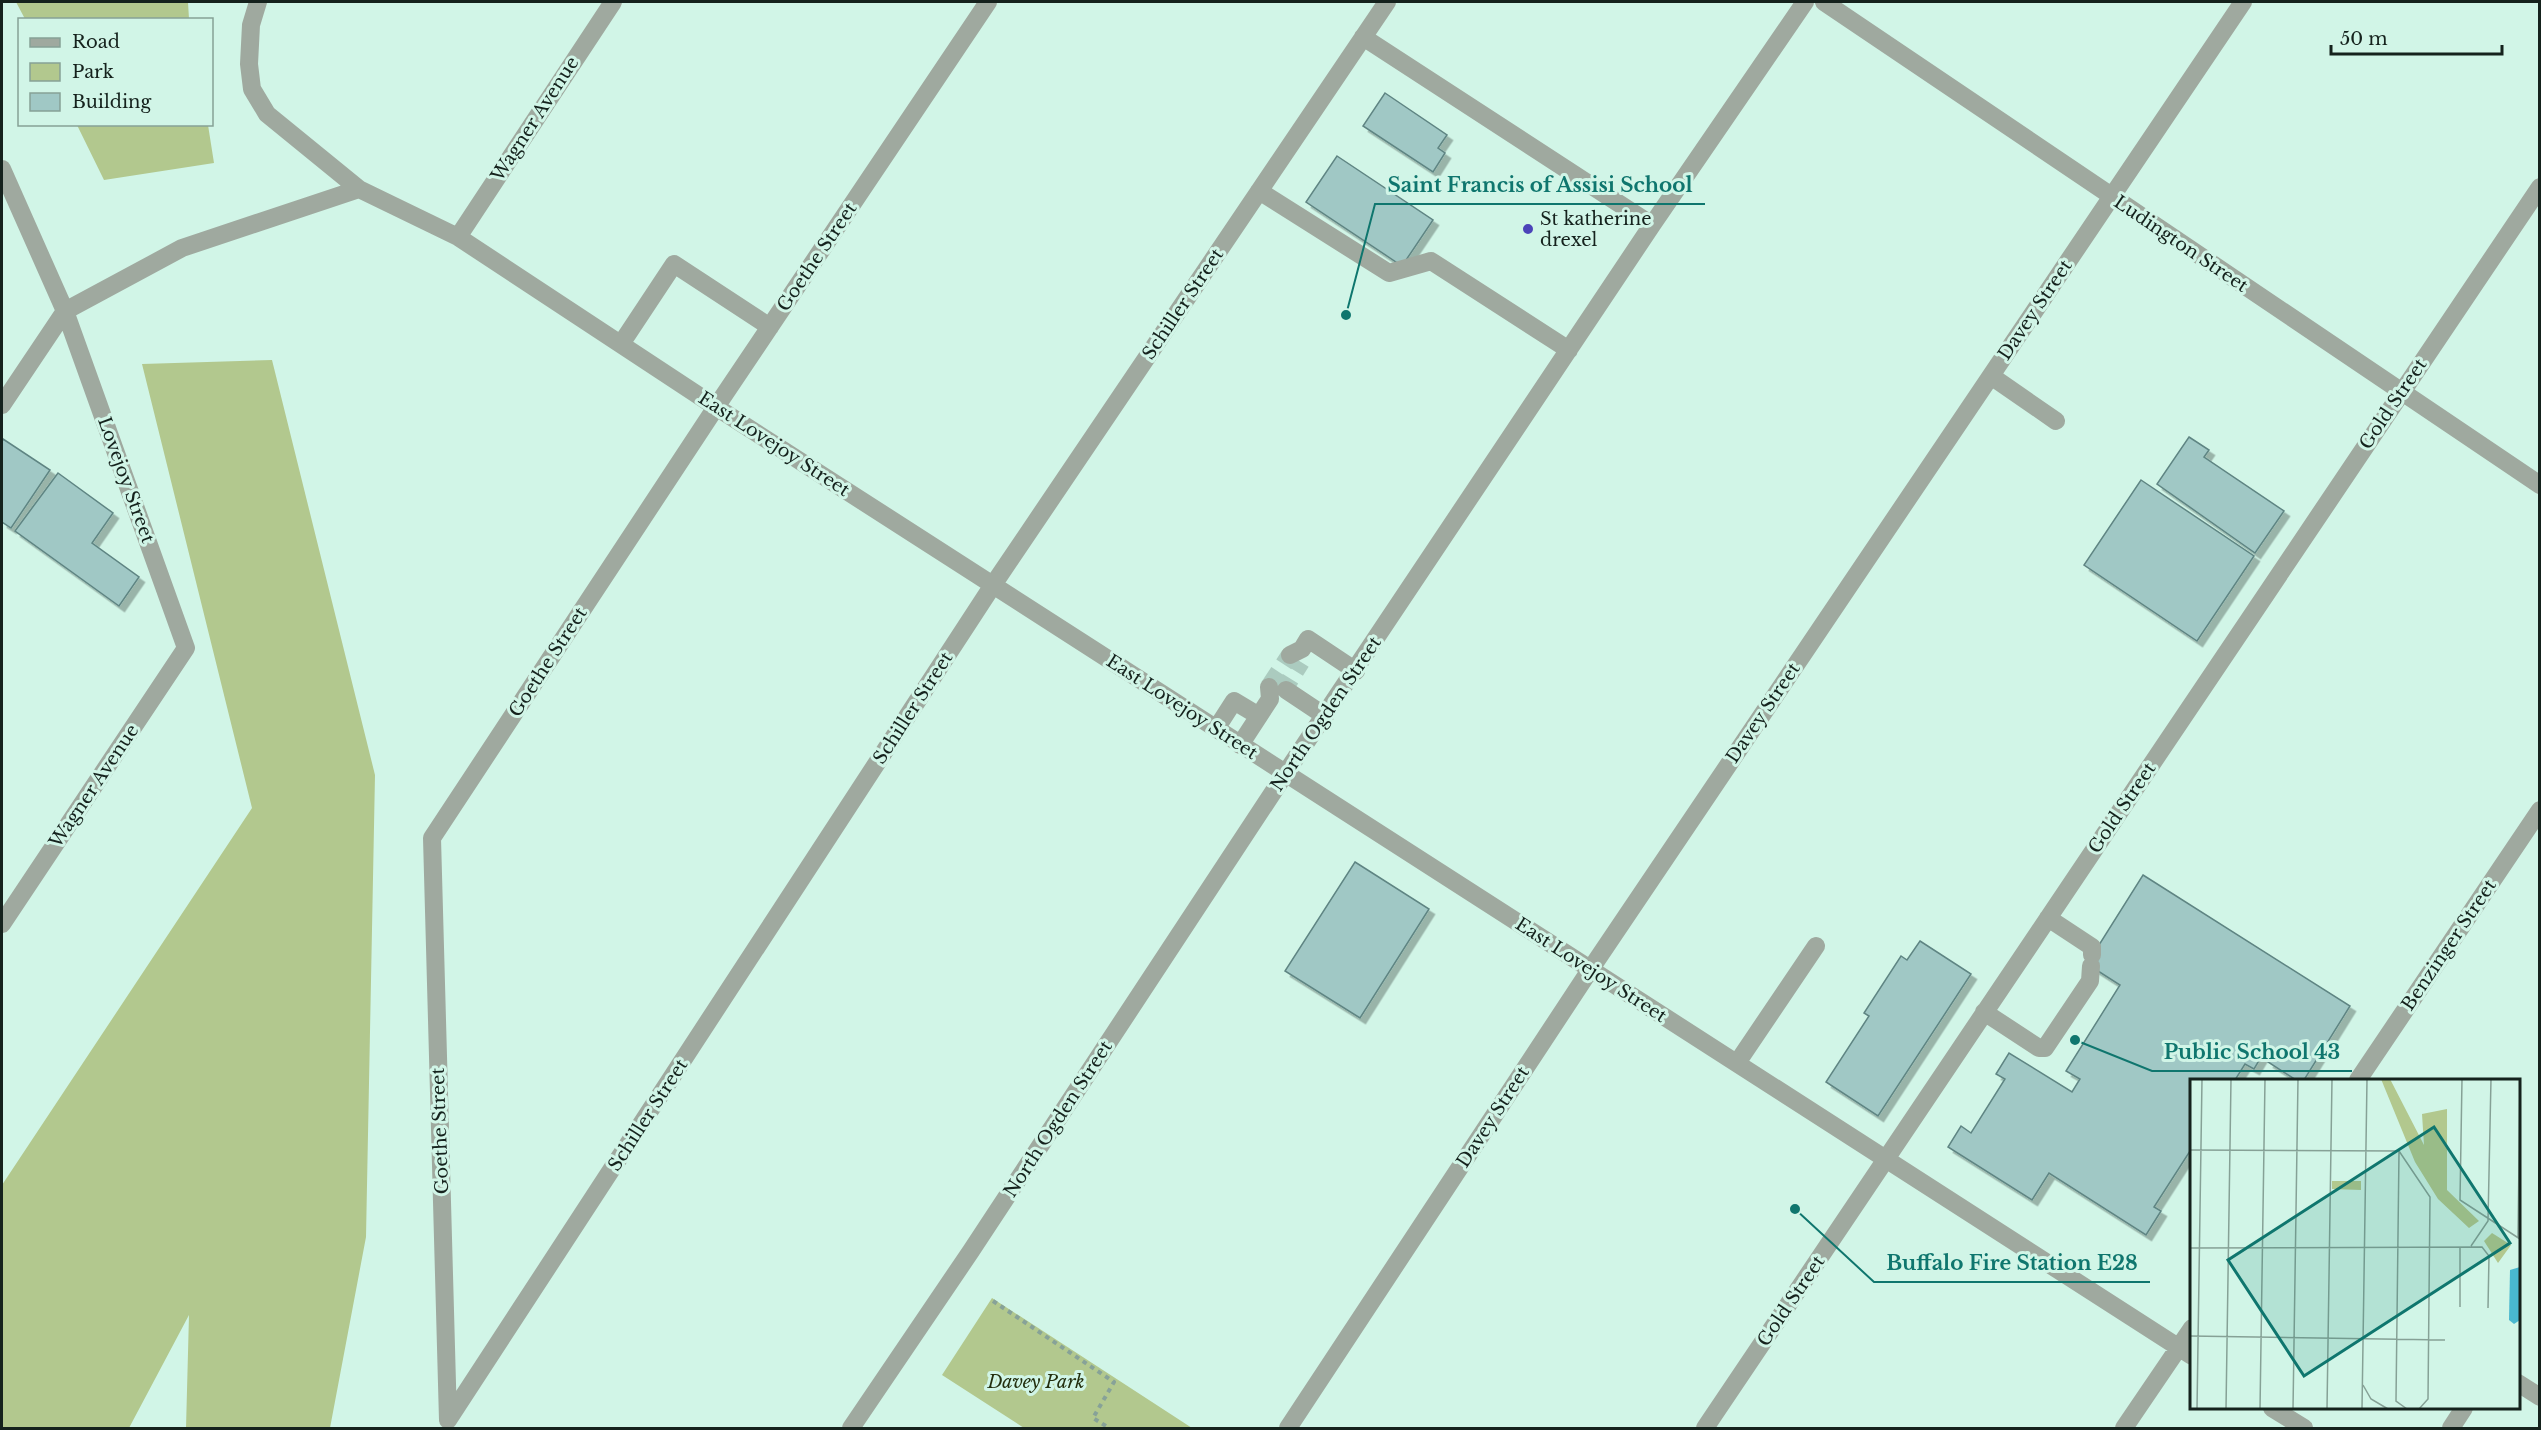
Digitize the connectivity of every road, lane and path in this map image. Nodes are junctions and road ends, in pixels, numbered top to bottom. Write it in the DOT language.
graph roads {
  1 [pos="258,2"];
  2 [pos="613,2"];
  3 [pos="988,2"];
  4 [pos="1387,2"];
  5 [pos="1805,2"];
  6 [pos="1824,2"];
  7 [pos="2243,2"];
  8 [pos="1363,37"];
  9 [pos="2,169"];
  10 [pos="2540,187"];
  11 [pos="359,189"];
  12 [pos="1259,191"];
  13 [pos="2111,197"];
  14 [pos="1652,225"];
  15 [pos="458,237"];
  16 [pos="65,311"];
  17 [pos="770,327"];
  18 [pos="621,344"];
  19 [pos="1569,350"];
  20 [pos="1991,376"];
  21 [pos="2401,393"];
  22 [pos="2,405"];
  23 [pos="716,407"];
  24 [pos="2056,421"];
  25 [pos="2540,486"];
  26 [pos="993,585"];
  27 [pos="186,648"];
  28 [pos="1298,656"];
  29 [pos="1356,671"];
  30 [pos="1259,716"];
  31 [pos="1325,716"];
  32 [pos="1216,729"];
  33 [pos="1240,745"];
  34 [pos="1285,774"];
  35 [pos="2540,810"];
  36 [pos="2048,918"];
  37 [pos="2,924"];
  38 [pos="1816,946"];
  39 [pos="1590,970"];
  40 [pos="1984,1012"];
  41 [pos="1737,1063"];
  42 [pos="2359,1079"];
  43 [pos="1885,1159"];
  44 [pos="993,1301"];
  45 [pos="2190,1335"];
  46 [pos="2185,1352"];
  47 [pos="2520,1384"];
  48 [pos="2540,1397"];
  49 [pos="2463,1409"];
  50 [pos="2279,1418"];
  51 [pos="455,1424"];
  52 [pos="851,1428"];
  53 [pos="1109,1428"];
  54 [pos="1288,1428"];
  55 [pos="1705,1428"];
  56 [pos="2124,1428"];
  57 [pos="2304,1428"];
  58 [pos="2451,1428"];
  1 -- 11 [label="street, East Lovejoy Street"];
  2 -- 15 [label="street, Wagner Avenue"];
  3 -- 17 [label="street, Goethe Street"];
  4 -- 8 [label="street, Schiller Street"];
  5 -- 14 [label="street, North Ogden Street"];
  6 -- 13 [label="street, Ludington Street"];
  7 -- 13 [label="street, Davey Street"];
  8 -- 12 [label="street, Schiller Street"];
  8 -- 14 [label="street"];
  9 -- 16 [label="street, Lovejoy Street"];
  10 -- 21 [label="street, Gold Street"];
  11 -- 15 [label="street, East Lovejoy Street"];
  11 -- 16 [label="street"];
  12 -- 19 [label="street"];
  12 -- 26 [label="street, Schiller Street"];
  13 -- 20 [label="street, Davey Street"];
  13 -- 21 [label="street, Ludington Street"];
  14 -- 19 [label="street, North Ogden Street"];
  15 -- 18 [label="street, East Lovejoy Street"];
  16 -- 22 [label="street"];
  16 -- 27 [label="street, Lovejoy Street"];
  17 -- 18 [label="street"];
  17 -- 23 [label="street, Goethe Street"];
  18 -- 23 [label="street, East Lovejoy Street"];
  19 -- 29 [label="street, North Ogden Street"];
  20 -- 24 [label="street"];
  20 -- 39 [label="street, Davey Street"];
  21 -- 25 [label="street, Ludington Street"];
  21 -- 36 [label="street, Gold Street"];
  23 -- 26 [label="street, East Lovejoy Street"];
  23 -- 51 [label="street, Goethe Street"];
  26 -- 32 [label="street, East Lovejoy Street"];
  26 -- 51 [label="street, Schiller Street"];
  27 -- 37 [label="street, Wagner Avenue"];
  28 -- 29 [label="street"];
  29 -- 31 [label="street, North Ogden Street"];
  30 -- 31 [label="street"];
  30 -- 32 [label="street"];
  30 -- 33 [label="street"];
  31 -- 34 [label="street, North Ogden Street"];
  32 -- 33 [label="street, East Lovejoy Street"];
  33 -- 34 [label="street, East Lovejoy Street"];
  34 -- 39 [label="street, East Lovejoy Street"];
  34 -- 52 [label="street, North Ogden Street"];
  35 -- 42 [label="street, Benzinger Street"];
  36 -- 40 [label="street, Gold Street"];
  36 -- 40 [label="street"];
  38 -- 41 [label="street"];
  39 -- 41 [label="street, East Lovejoy Street"];
  39 -- 54 [label="street, Davey Street"];
  40 -- 43 [label="street, Gold Street"];
  41 -- 43 [label="street, East Lovejoy Street"];
  43 -- 46 [label="street, East Lovejoy Street"];
  43 -- 55 [label="street, Gold Street"];
  44 -- 53 [label="path"];
  45 -- 46 [label="street"];
  46 -- 56 [label="street"];
  47 -- 48 [label="street"];
  49 -- 58 [label="street"];
  50 -- 57 [label="street"];
}
